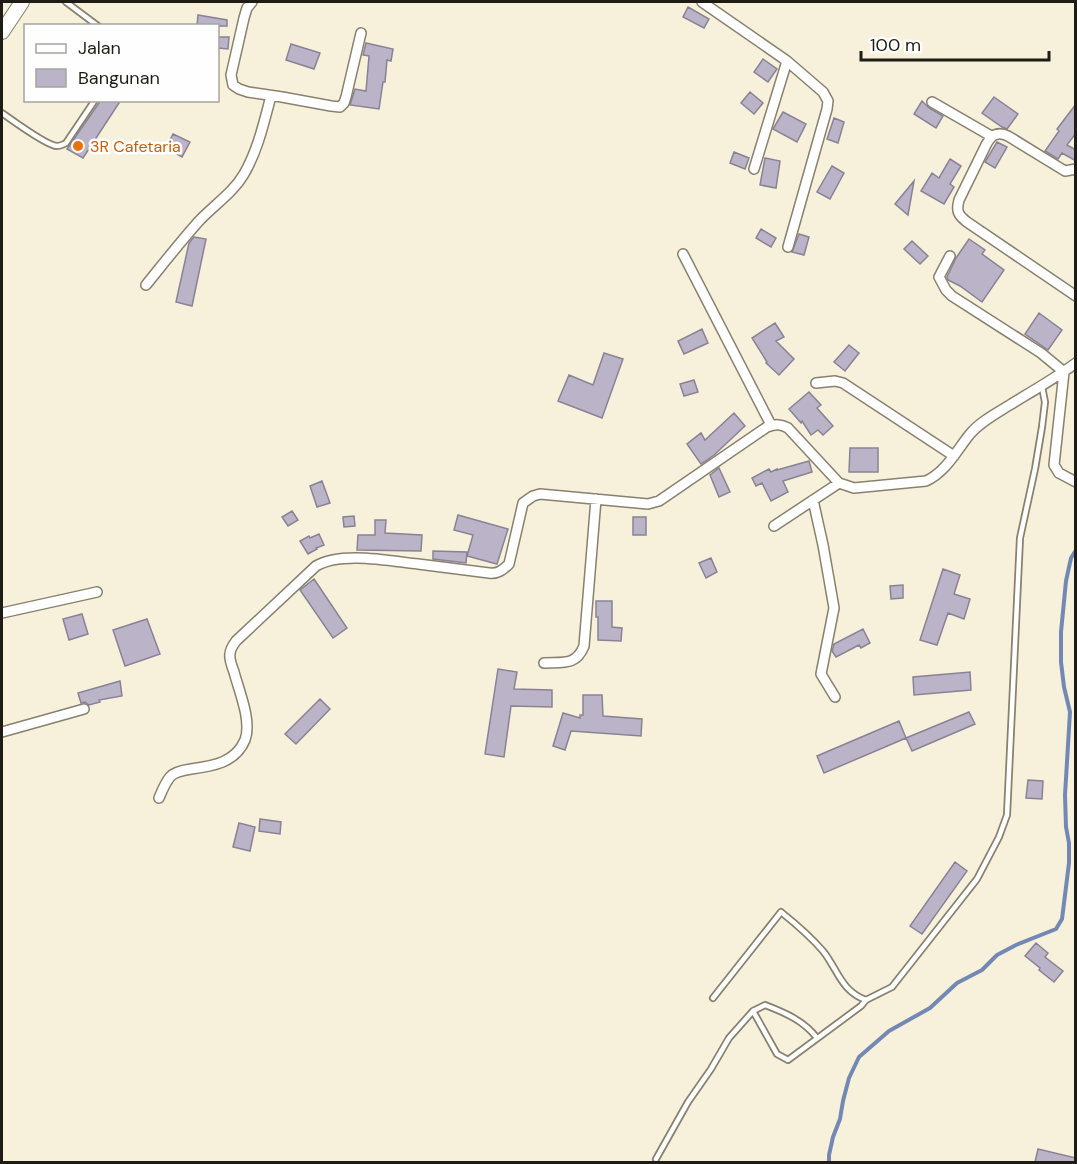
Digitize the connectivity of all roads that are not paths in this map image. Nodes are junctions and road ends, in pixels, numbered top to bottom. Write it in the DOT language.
graph roads {
  1 [pos="22,2"];
  2 [pos="66,2"];
  3 [pos="252,2"];
  4 [pos="702,2"];
  5 [pos="95,24"];
  6 [pos="2,32"];
  7 [pos="361,33"];
  8 [pos="788,61"];
  9 [pos="271,96"];
  10 [pos="94,102"];
  11 [pos="932,102"];
  12 [pos="2,113"];
  13 [pos="991,136"];
  14 [pos="754,169"];
  15 [pos="1076,169"];
  16 [pos="788,247"];
  17 [pos="683,254"];
  18 [pos="950,256"];
  19 [pos="146,285"];
  20 [pos="1076,296"];
  21 [pos="1076,363"];
  22 [pos="1064,372"];
  23 [pos="816,383"];
  24 [pos="1041,386"];
  25 [pos="771,425"];
  26 [pos="954,456"];
  27 [pos="1076,482"];
  28 [pos="839,483"];
  29 [pos="596,499"];
  30 [pos="813,500"];
  31 [pos="774,526"];
  32 [pos="97,592"];
  33 [pos="2,613"];
  34 [pos="544,663"];
  35 [pos="835,697"];
  36 [pos="84,708"];
  37 [pos="2,732"];
  38 [pos="159,798"];
  39 [pos="713,998"];
  40 [pos="866,1000"];
  41 [pos="753,1011"];
  42 [pos="817,1038"];
  43 [pos="656,1159"];
  1 -- 6 [label="main road"];
  2 -- 5 [label="lane"];
  3 -- 9 [label="street"];
  4 -- 8 [label="street"];
  7 -- 9 [label="street"];
  8 -- 14 [label="street"];
  8 -- 16 [label="street"];
  9 -- 19 [label="street"];
  10 -- 12 [label="lane"];
  11 -- 13 [label="street"];
  13 -- 15 [label="street"];
  13 -- 20 [label="street"];
  17 -- 25 [label="street"];
  18 -- 22 [label="street"];
  21 -- 22 [label="street"];
  22 -- 24 [label="street"];
  22 -- 27 [label="street"];
  23 -- 26 [label="street"];
  24 -- 26 [label="street"];
  24 -- 40 [label="lane"];
  25 -- 28 [label="street"];
  25 -- 29 [label="street"];
  26 -- 28 [label="street"];
  28 -- 30 [label="street"];
  29 -- 34 [label="street"];
  29 -- 38 [label="street"];
  30 -- 31 [label="street"];
  30 -- 35 [label="street"];
  32 -- 33 [label="street"];
  36 -- 37 [label="street"];
  39 -- 40 [label="lane"];
  40 -- 42 [label="lane"];
  41 -- 42 [label="lane"];
  41 -- 42 [label="lane"];
  41 -- 43 [label="lane"];
}
